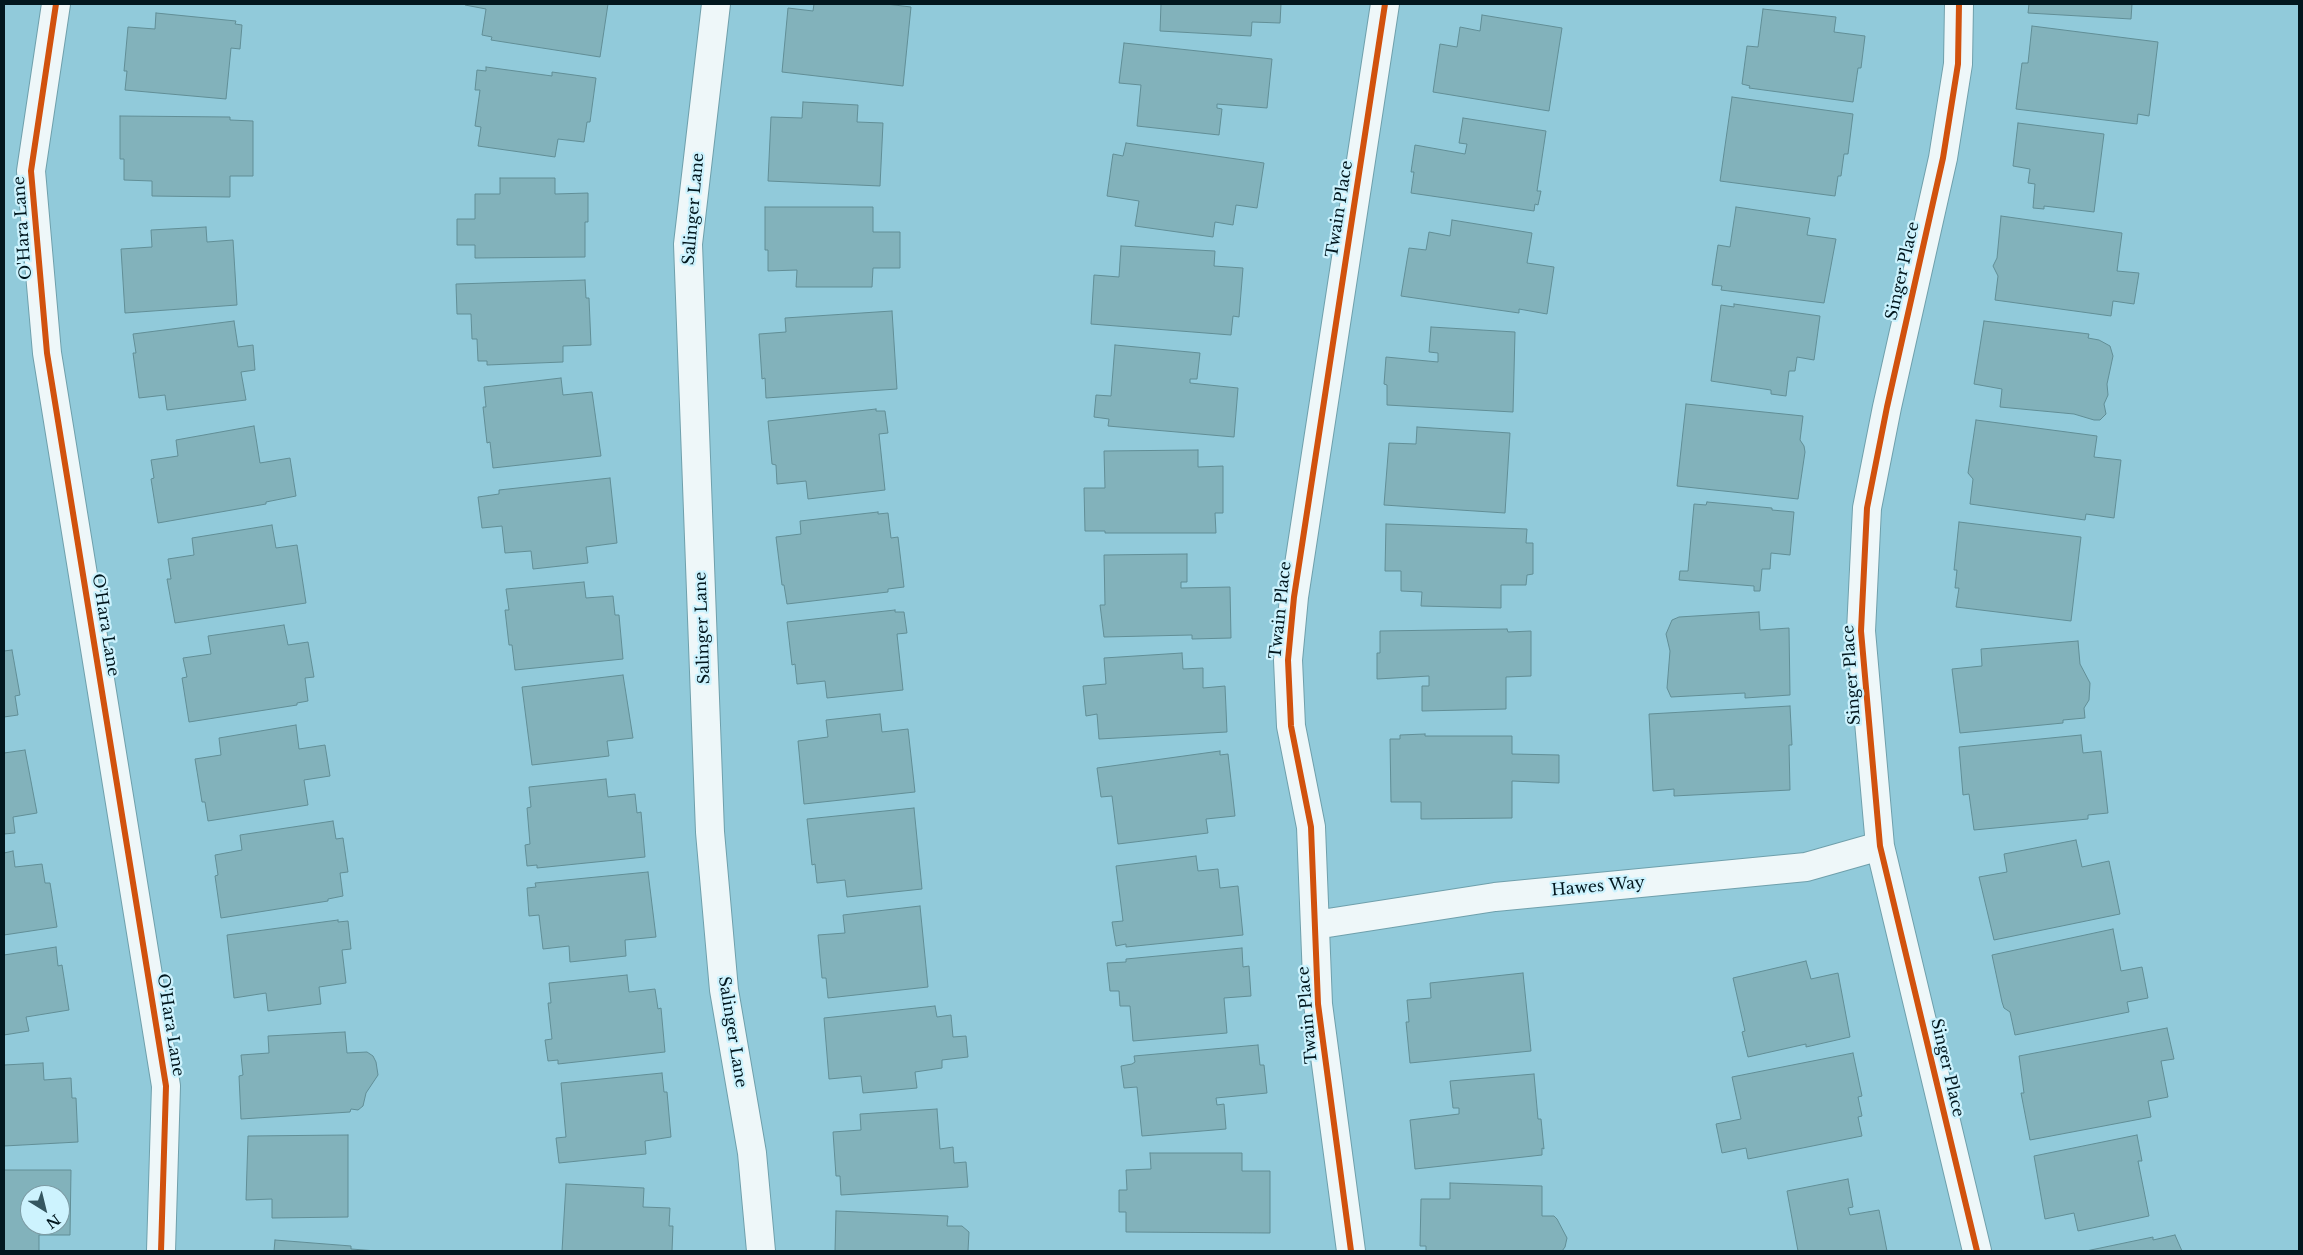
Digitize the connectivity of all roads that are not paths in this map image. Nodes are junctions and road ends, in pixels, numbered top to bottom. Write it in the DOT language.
graph roads {
  1 [pos="56,4"];
  2 [pos="716,4"];
  3 [pos="1385,4"];
  4 [pos="1959,4"];
  5 [pos="1880,846"];
  6 [pos="1315,925"];
  7 [pos="161,1251"];
  8 [pos="761,1251"];
  9 [pos="1351,1251"];
  10 [pos="1977,1251"];
  1 -- 7 [label="street, O'Hara Lane"];
  2 -- 8 [label="street, Salinger Lane"];
  3 -- 6 [label="street, Twain Place"];
  4 -- 5 [label="street, Singer Place"];
  5 -- 6 [label="street, Hawes Way"];
  5 -- 10 [label="street, Singer Place"];
  6 -- 9 [label="street, Twain Place"];
}
